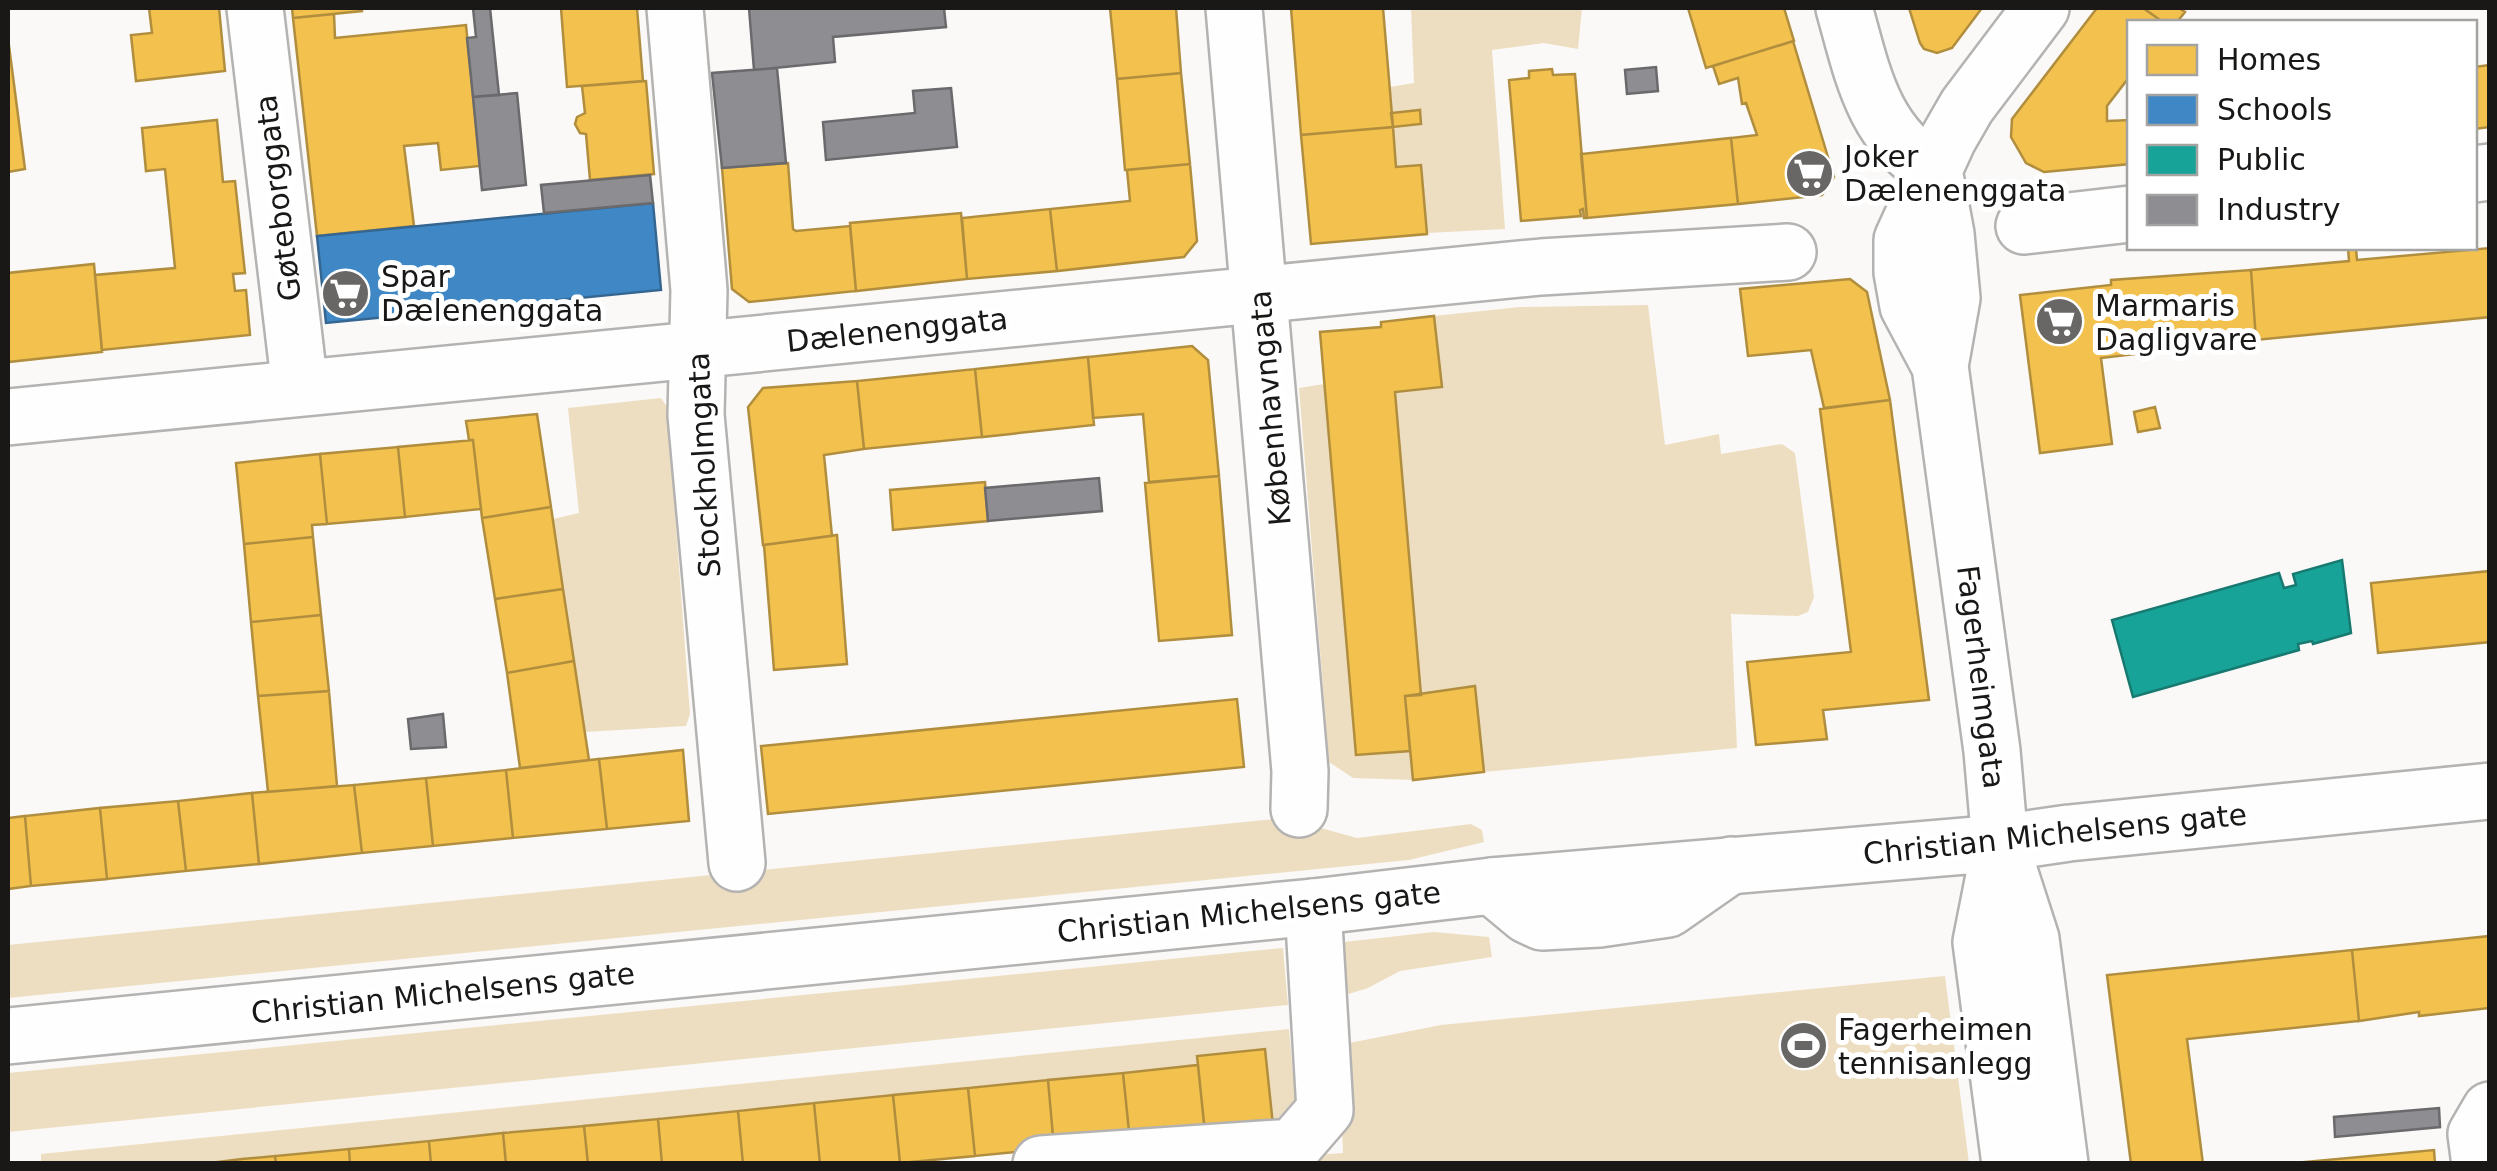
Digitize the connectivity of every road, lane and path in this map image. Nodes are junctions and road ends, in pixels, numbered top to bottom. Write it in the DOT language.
graph roads {
  1 [pos="255,8"];
  2 [pos="675,8"];
  3 [pos="1234,8"];
  4 [pos="1844,8"];
  5 [pos="2041,8"];
  6 [pos="1934,170"];
  7 [pos="2127,214"];
  8 [pos="2024,226"];
  9 [pos="1788,252"];
  10 [pos="1260,295"];
  11 [pos="696,350"];
  12 [pos="300,388"];
  13 [pos="8,417"];
  14 [pos="2490,791"];
  15 [pos="1299,809"];
  16 [pos="2000,843"];
  17 [pos="737,863"];
  18 [pos="1313,908"];
  19 [pos="8,1036"];
  20 [pos="2490,1110"];
  21 [pos="1041,1164"];
  22 [pos="2010,1164"];
  23 [pos="2060,1164"];
  24 [pos="2480,1164"];
  1 -- 12 [label="street, Gøteborggata"];
  2 -- 11 [label="street, Stockholmgata"];
  3 -- 10 [label="street, Københavngata"];
  4 -- 6 [label="street"];
  5 -- 6 [label="street, Fagerheimgata"];
  6 -- 16 [label="street, Fagerheimgata"];
  7 -- 8 [label="street"];
  9 -- 10 [label="street, Dælenenggata"];
  10 -- 11 [label="street, Dælenenggata"];
  10 -- 15 [label="street, Københavngata"];
  11 -- 12 [label="street, Dælenenggata"];
  11 -- 17 [label="street, Stockholmgata"];
  12 -- 13 [label="street, Dælenenggata"];
  14 -- 16 [label="street, Christian Michelsens gate"];
  16 -- 18 [label="street, Christian Michelsens gate"];
  16 -- 22 [label="street"];
  16 -- 23 [label="street, Fagerheimgata"];
  18 -- 19 [label="street, Christian Michelsens gate"];
  18 -- 21 [label="street"];
  20 -- 24 [label="street"];
}
